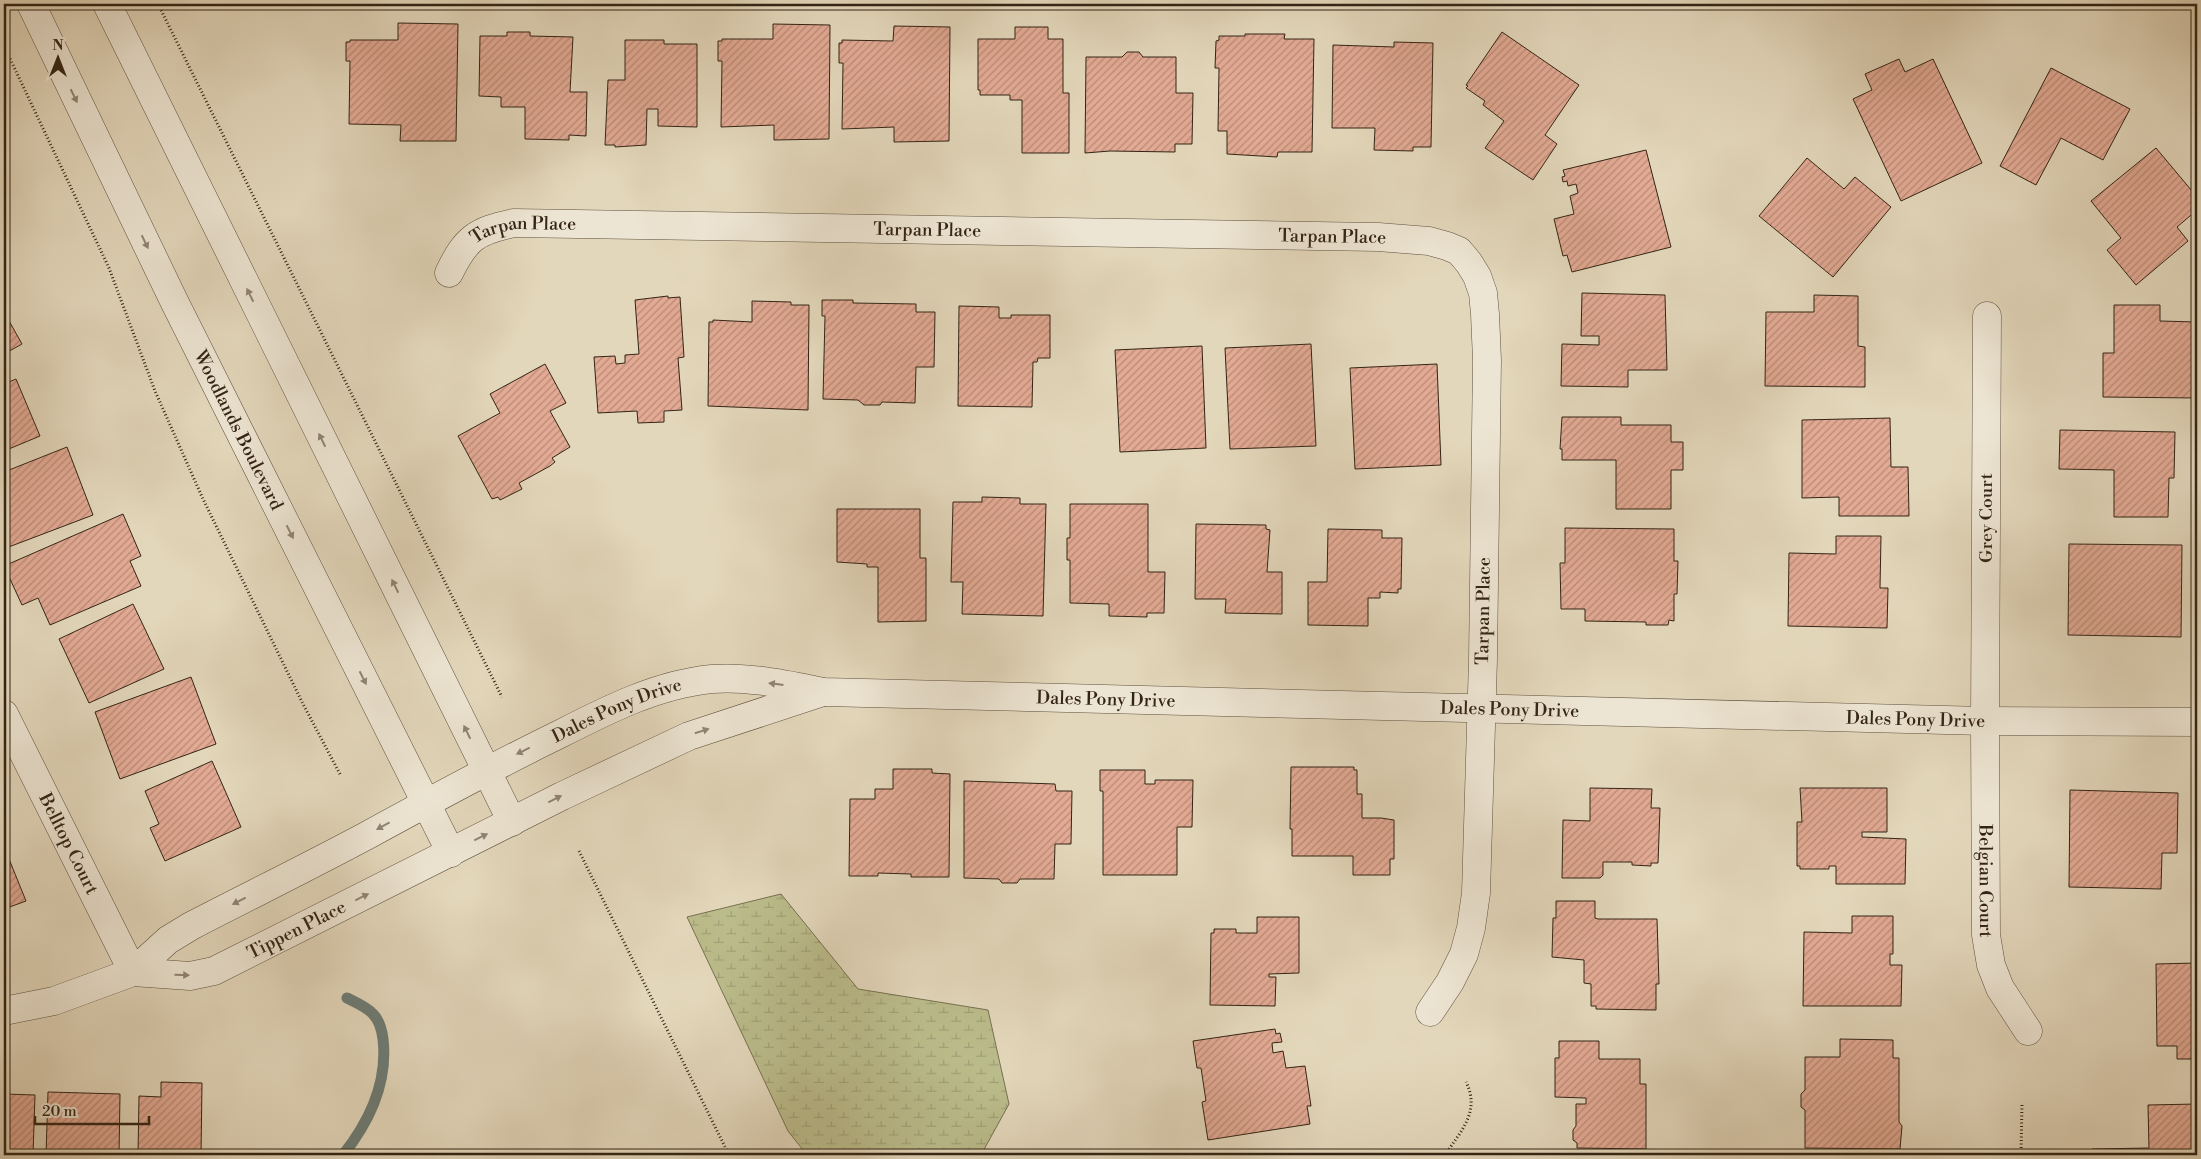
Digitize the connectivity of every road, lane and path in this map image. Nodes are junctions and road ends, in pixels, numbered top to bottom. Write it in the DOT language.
graph roads {
  1 [pos="32,4"];
  2 [pos="107,4"];
  3 [pos="158,4"];
  4 [pos="4,46"];
  5 [pos="449,273"];
  6 [pos="1987,316"];
  7 [pos="824,692"];
  8 [pos="502,697"];
  9 [pos="1482,709"];
  10 [pos="4,714"];
  11 [pos="1985,721"];
  12 [pos="2197,722"];
  13 [pos="486,770"];
  14 [pos="341,776"];
  15 [pos="426,802"];
  16 [pos="512,822"];
  17 [pos="579,851"];
  18 [pos="450,852"];
  19 [pos="133,972"];
  20 [pos="4,1011"];
  21 [pos="1430,1012"];
  22 [pos="2028,1031"];
  23 [pos="1466,1082"];
  24 [pos="2022,1104"];
  25 [pos="729,1155"];
  26 [pos="1445,1155"];
  27 [pos="2021,1155"];
  1 -- 15 [label="street, Woodlands Boulevard, one-way"];
  13 -- 2 [label="street, one-way"];
  3 -- 8 [label="path"];
  4 -- 14 [label="path"];
  5 -- 9 [label="street, Tarpan Place"];
  6 -- 11 [label="street, Grey Court"];
  7 -- 9 [label="street, Dales Pony Drive"];
  7 -- 13 [label="street, Dales Pony Drive, one-way"];
  16 -- 7 [label="street, Dales Pony Drive, one-way"];
  9 -- 11 [label="street, Dales Pony Drive"];
  9 -- 21 [label="street, Tarpan Place"];
  10 -- 19 [label="street, Belltop Court"];
  11 -- 12 [label="street, Dales Pony Drive"];
  11 -- 22 [label="street, Belgian Court"];
  13 -- 15 [label="street, Dales Pony Drive"];
  13 -- 16 [label="street"];
  15 -- 18 [label="street, Woodlands Boulevard"];
  15 -- 19 [label="street, Tippen Place, one-way"];
  18 -- 16 [label="street, Tippen Place, one-way"];
  17 -- 25 [label="path"];
  19 -- 18 [label="street, Tippen Place, one-way"];
  19 -- 20 [label="street, Tippen Place"];
  23 -- 26 [label="path"];
  24 -- 27 [label="path"];
}
